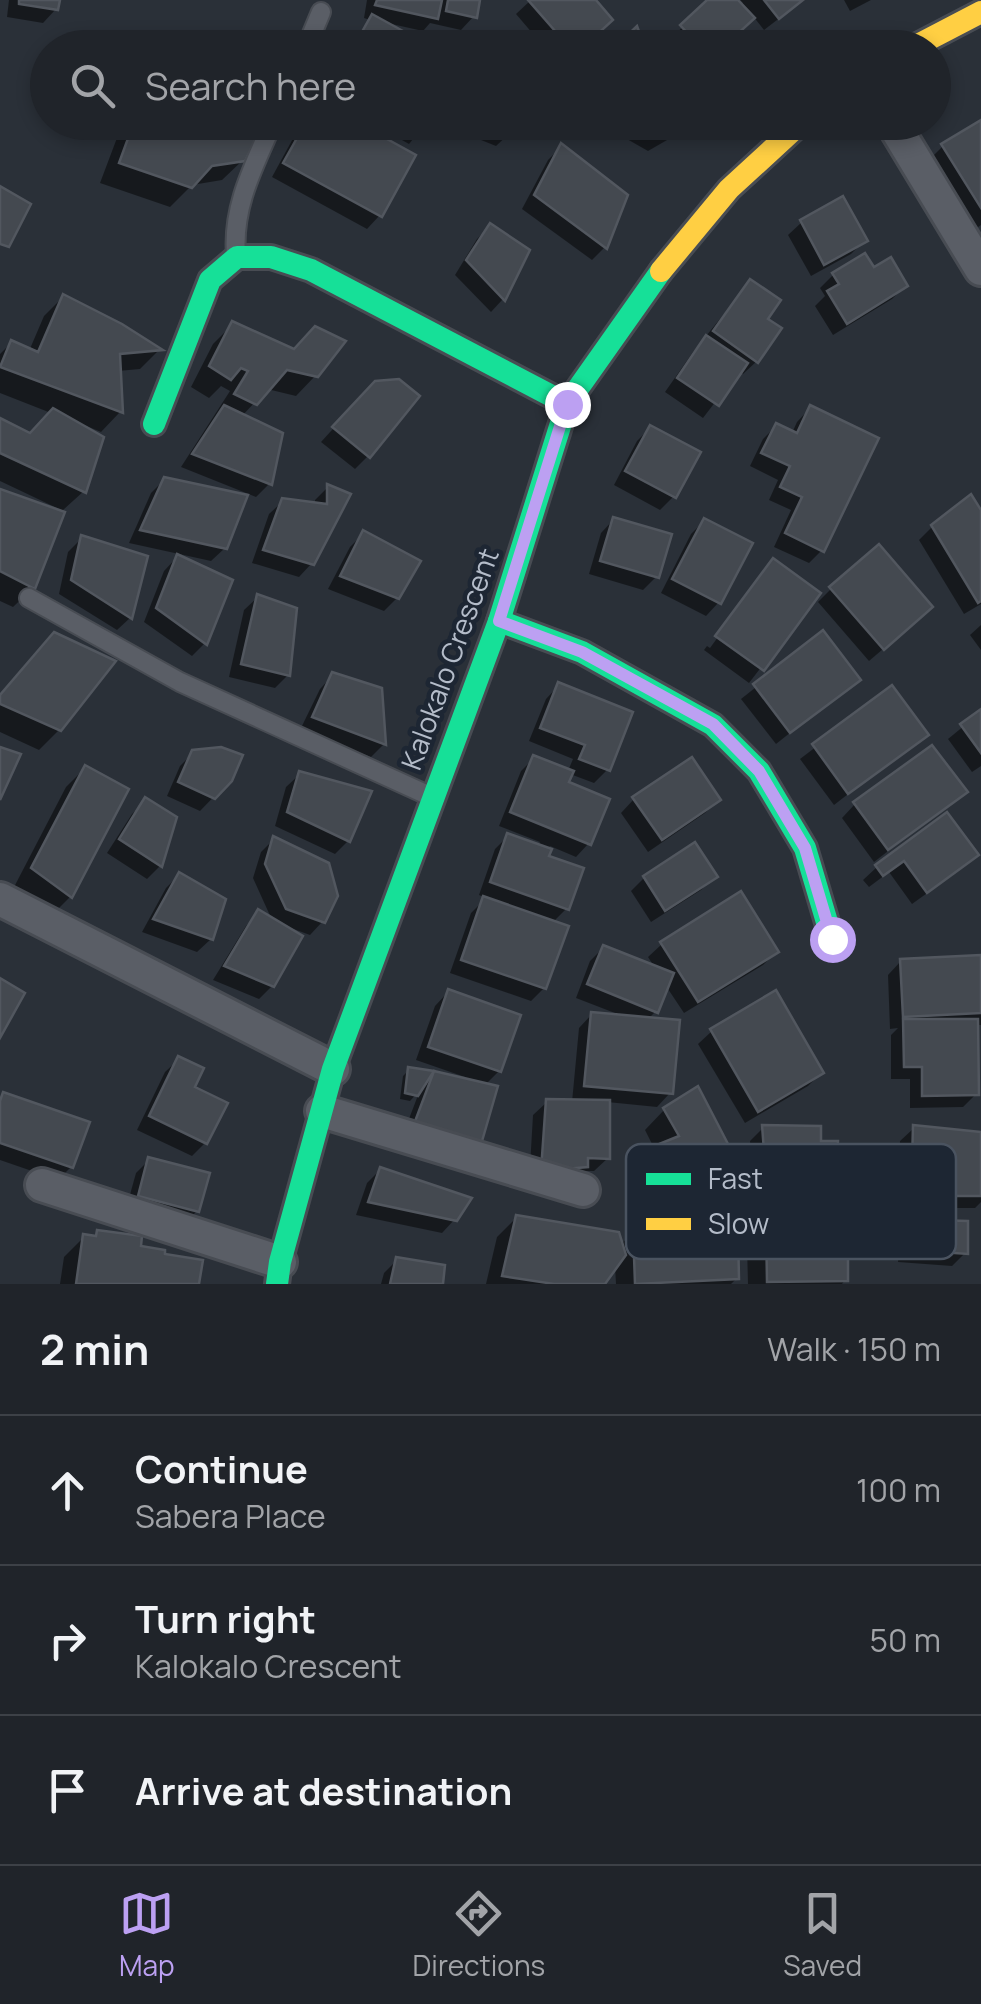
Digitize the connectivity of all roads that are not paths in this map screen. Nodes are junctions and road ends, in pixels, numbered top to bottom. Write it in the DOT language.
graph roads {
  1 [pos="321,12"];
  2 [pos="981,12"];
  3 [pos="314,30"];
  4 [pos="946,30"];
  5 [pos="266,140"];
  6 [pos="783,140"];
  7 [pos="903,140"];
  8 [pos="237,257"];
  9 [pos="981,269"];
  10 [pos="567,404"];
  11 [pos="154,424"];
  12 [pos="29,598"];
  13 [pos="499,621"];
  14 [pos="433,798"];
  15 [pos="0,898"];
  16 [pos="832,939"];
  17 [pos="334,1069"];
  18 [pos="322,1110"];
  19 [pos="42,1184"];
  20 [pos="583,1190"];
  21 [pos="278,1273"];
  1 -- 3 [label="lane"];
  2 -- 4 [label="street"];
  5 -- 8 [label="lane"];
  6 -- 10 [label="street, Kalokalo Crescent"];
  7 -- 9 [label="street"];
  8 -- 10 [label="street"];
  8 -- 11 [label="street"];
  10 -- 13 [label="street, Kalokalo Crescent"];
  12 -- 14 [label="lane"];
  13 -- 14 [label="street, Kalokalo Crescent"];
  13 -- 16 [label="street"];
  14 -- 17 [label="street, Kalokalo Crescent"];
  15 -- 17 [label="street"];
  17 -- 18 [label="street, Kalokalo Crescent"];
  18 -- 20 [label="street"];
  18 -- 21 [label="street, Kalokalo Crescent"];
  19 -- 21 [label="street"];
}
